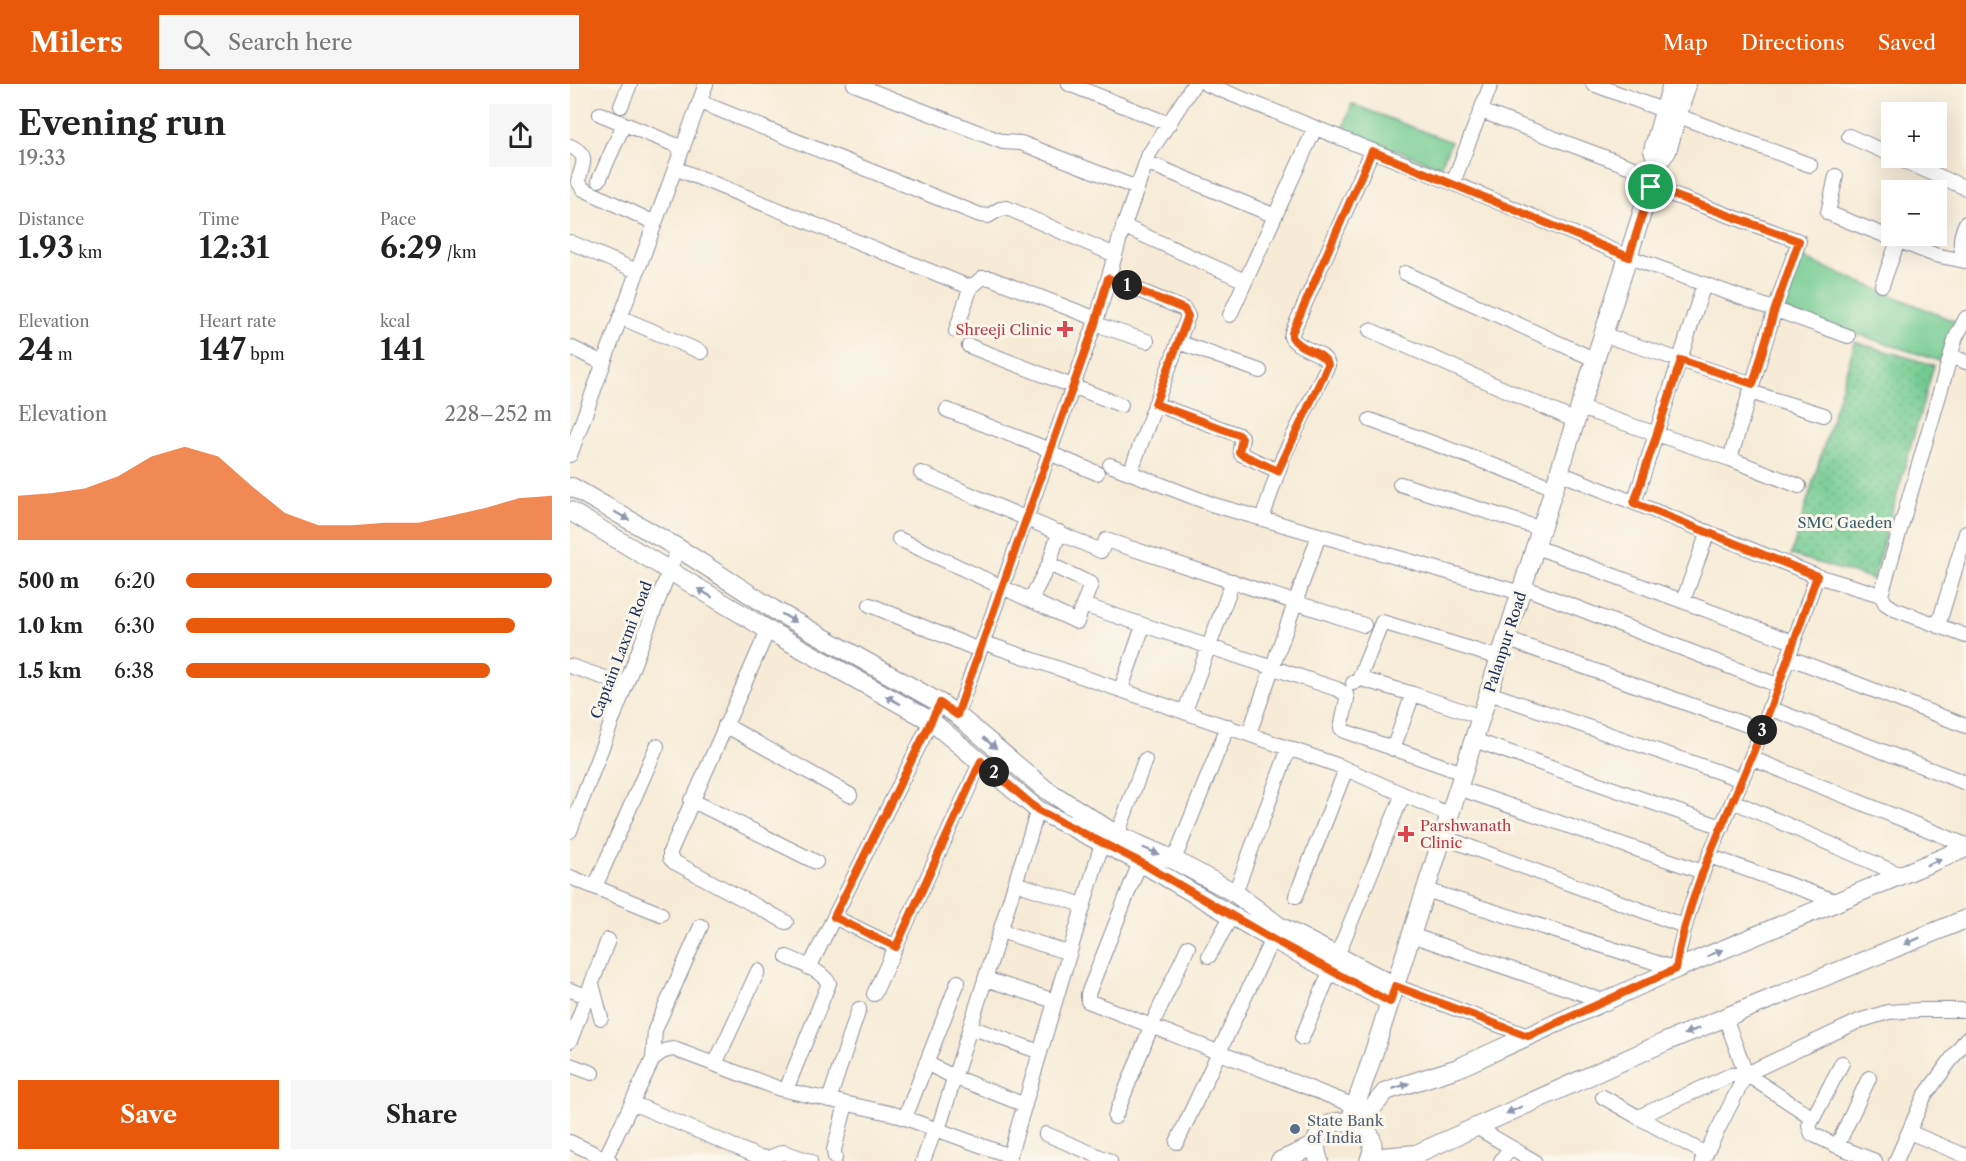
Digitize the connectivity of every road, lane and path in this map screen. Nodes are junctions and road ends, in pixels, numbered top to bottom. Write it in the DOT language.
graph roads {
  1 [pos="630,84"];
  2 [pos="706,84"];
  3 [pos="1069,84"];
  4 [pos="1194,84"];
  5 [pos="1206,84"];
  6 [pos="1491,84"];
  7 [pos="1593,84"];
  8 [pos="1672,84"];
  9 [pos="1687,84"];
  10 [pos="861,85"];
  11 [pos="700,102"];
  12 [pos="621,106"];
  13 [pos="1481,111"];
  14 [pos="600,114"];
  15 [pos="1671,114"];
  16 [pos="624,124"];
  17 [pos="1169,124"];
  18 [pos="1315,128"];
  19 [pos="1849,136"];
  20 [pos="570,146"];
  21 [pos="683,148"];
  22 [pos="1881,150"];
  23 [pos="1372,151"];
  24 [pos="1146,162"];
  25 [pos="1810,165"];
  26 [pos="675,168"];
  27 [pos="1920,168"];
  28 [pos="1654,175"];
  29 [pos="1836,177"];
  30 [pos="599,180"];
  31 [pos="1453,183"];
  32 [pos="1137,188"];
  33 [pos="1966,188"];
  34 [pos="1275,216"];
  35 [pos="655,223"];
  36 [pos="1966,223"];
  37 [pos="1123,226"];
  38 [pos="1881,233"];
  39 [pos="570,242"];
  40 [pos="1896,246"];
  41 [pos="1913,246"];
  42 [pos="1114,255"];
  43 [pos="1629,257"];
  44 [pos="1966,261"];
  45 [pos="637,272"];
  46 [pos="1405,273"];
  47 [pos="1108,278"];
  48 [pos="1245,281"];
  49 [pos="1704,284"];
  50 [pos="1882,285"];
  51 [pos="971,286"];
  52 [pos="1775,309"];
  53 [pos="1230,315"];
  54 [pos="620,317"];
  55 [pos="1966,318"];
  56 [pos="1096,321"];
  57 [pos="1370,330"];
  58 [pos="956,331"];
  59 [pos="1604,335"];
  60 [pos="1848,336"];
  61 [pos="1147,341"];
  62 [pos="1178,342"];
  63 [pos="969,346"];
  64 [pos="570,347"];
  65 [pos="702,352"];
  66 [pos="1951,356"];
  67 [pos="1596,360"];
  68 [pos="1681,360"];
  69 [pos="1966,362"];
  70 [pos="603,363"];
  71 [pos="1260,371"];
  72 [pos="1072,387"];
  73 [pos="1752,388"];
  74 [pos="1155,404"];
  75 [pos="1121,405"];
  76 [pos="947,410"];
  77 [pos="1578,414"];
  78 [pos="1824,415"];
  79 [pos="1370,420"];
  80 [pos="1657,434"];
  81 [pos="1049,452"];
  82 [pos="570,455"];
  83 [pos="1730,459"];
  84 [pos="1110,465"];
  85 [pos="1278,471"];
  86 [pos="1096,472"];
  87 [pos="921,473"];
  88 [pos="1130,473"];
  89 [pos="1557,480"];
  90 [pos="1400,484"];
  91 [pos="1799,486"];
  92 [pos="571,490"];
  93 [pos="1634,503"];
  94 [pos="570,511"];
  95 [pos="1026,518"];
  96 [pos="1262,519"];
  97 [pos="1542,529"];
  98 [pos="1059,532"];
  99 [pos="1708,532"];
  100 [pos="1966,533"];
  101 [pos="1319,536"];
  102 [pos="899,539"];
  103 [pos="1536,547"];
  104 [pos="678,548"];
  105 [pos="1049,564"];
  106 [pos="669,572"];
  107 [pos="1817,576"];
  108 [pos="1233,581"];
  109 [pos="1001,586"];
  110 [pos="1522,590"];
  111 [pos="1881,595"];
  112 [pos="1031,599"];
  113 [pos="1296,602"];
  114 [pos="1683,602"];
  115 [pos="870,605"];
  116 [pos="1083,605"];
  117 [pos="1364,625"];
  118 [pos="1143,626"];
  119 [pos="1938,626"];
  120 [pos="768,630"];
  121 [pos="1966,636"];
  122 [pos="1506,639"];
  123 [pos="1793,642"];
  124 [pos="980,646"];
  125 [pos="1209,647"];
  126 [pos="1788,657"];
  127 [pos="1500,658"];
  128 [pos="570,666"];
  129 [pos="1272,668"];
  130 [pos="1359,679"];
  131 [pos="626,685"];
  132 [pos="1778,686"];
  133 [pos="1121,689"];
  134 [pos="1342,691"];
  135 [pos="1489,693"];
  136 [pos="1413,694"];
  137 [pos="940,703"];
  138 [pos="1769,708"];
  139 [pos="1185,711"];
  140 [pos="957,715"];
  141 [pos="1481,717"];
  142 [pos="931,721"];
  143 [pos="725,725"];
  144 [pos="1228,726"];
  145 [pos="1966,726"];
  146 [pos="1761,730"];
  147 [pos="1249,734"];
  148 [pos="1474,740"];
  149 [pos="657,746"];
  150 [pos="1289,748"];
  151 [pos="1393,749"];
  152 [pos="1751,758"];
  153 [pos="1145,760"];
  154 [pos="981,761"];
  155 [pos="1346,769"];
  156 [pos="1742,780"];
  157 [pos="1461,781"];
  158 [pos="1966,783"];
  159 [pos="1403,794"];
  160 [pos="850,795"];
  161 [pos="692,800"];
  162 [pos="1733,801"];
  163 [pos="1038,810"];
  164 [pos="1450,814"];
  165 [pos="1722,827"];
  166 [pos="570,831"];
  167 [pos="1443,837"];
  168 [pos="1109,839"];
  169 [pos="1966,847"];
  170 [pos="1710,856"];
  171 [pos="1173,860"];
  172 [pos="816,862"];
  173 [pos="1140,862"];
  174 [pos="1703,872"];
  175 [pos="1901,875"];
  176 [pos="570,877"];
  177 [pos="1015,883"];
  178 [pos="595,887"];
  179 [pos="1426,890"];
  180 [pos="1234,894"];
  181 [pos="1296,896"];
  182 [pos="1838,902"];
  183 [pos="1083,905"];
  184 [pos="661,914"];
  185 [pos="1232,915"];
  186 [pos="834,917"];
  187 [pos="1966,919"];
  188 [pos="786,922"];
  189 [pos="701,926"];
  190 [pos="1684,926"];
  191 [pos="1000,931"];
  192 [pos="1411,935"];
  193 [pos="1272,939"];
  194 [pos="608,940"];
  195 [pos="896,947"];
  196 [pos="1188,947"];
  197 [pos="1070,953"];
  198 [pos="1209,956"];
  199 [pos="787,957"];
  200 [pos="1334,963"];
  201 [pos="809,968"];
  202 [pos="1676,969"];
  203 [pos="758,971"];
  204 [pos="985,979"];
  205 [pos="958,982"];
  206 [pos="570,990"];
  207 [pos="589,990"];
  208 [pos="874,994"];
  209 [pos="1392,994"];
  210 [pos="1055,1001"];
  211 [pos="1604,1001"];
  212 [pos="860,1010"];
  213 [pos="1966,1010"];
  214 [pos="1725,1017"];
  215 [pos="601,1018"];
  216 [pos="970,1027"];
  217 [pos="1151,1027"];
  218 [pos="1528,1036"];
  219 [pos="1302,1038"];
  220 [pos="1966,1038"];
  221 [pos="570,1041"];
  222 [pos="1040,1052"];
  223 [pos="1218,1053"];
  224 [pos="653,1059"];
  225 [pos="926,1063"];
  226 [pos="1842,1063"];
  227 [pos="715,1064"];
  228 [pos="570,1065"];
  229 [pos="591,1073"];
  230 [pos="1746,1074"];
  231 [pos="954,1077"];
  232 [pos="1869,1078"];
  233 [pos="786,1090"];
  234 [pos="1603,1097"];
  235 [pos="829,1100"];
  236 [pos="632,1103"];
  237 [pos="846,1104"];
  238 [pos="1024,1105"];
  239 [pos="1115,1117"];
  240 [pos="1355,1117"];
  241 [pos="1638,1117"];
  242 [pos="905,1118"];
  243 [pos="1813,1118"];
  244 [pos="1476,1127"];
  245 [pos="936,1129"];
  246 [pos="1909,1132"];
  247 [pos="1047,1134"];
  248 [pos="570,1142"];
  249 [pos="1177,1142"];
  250 [pos="1837,1146"];
  251 [pos="1510,1147"];
  252 [pos="1318,1153"];
  253 [pos="1966,1156"];
  254 [pos="836,1158"];
  255 [pos="1009,1158"];
  256 [pos="1704,1158"];
  257 [pos="606,1160"];
  258 [pos="1370,1160"];
  259 [pos="810,1161"];
  260 [pos="923,1161"];
  261 [pos="1110,1161"];
  262 [pos="1280,1161"];
  263 [pos="1501,1161"];
  264 [pos="1533,1161"];
  265 [pos="1875,1161"];
  266 [pos="1896,1161"];
  1 -- 12 [label="street"];
  2 -- 11 [label="street"];
  3 -- 17 [label="street"];
  4 -- 17 [label="street"];
  5 -- 18 [label="street"];
  6 -- 13 [label="street"];
  7 -- 15 [label="street"];
  8 -- 15 [label="street, Palanpur Road"];
  9 -- 15 [label="street, Palanpur Road"];
  10 -- 32 [label="street"];
  11 -- 21 [label="street"];
  11 -- 42 [label="street"];
  13 -- 28 [label="street"];
  13 -- 31 [label="street"];
  14 -- 16 [label="street"];
  15 -- 25 [label="street"];
  15 -- 28 [label="street, Palanpur Road"];
  16 -- 21 [label="street"];
  16 -- 30 [label="street"];
  17 -- 24 [label="street"];
  18 -- 23 [label="street"];
  18 -- 34 [label="street"];
  19 -- 22 [label="street"];
  20 -- 35 [label="street"];
  21 -- 26 [label="street"];
  23 -- 31 [label="street"];
  23 -- 85 [label="street"];
  24 -- 32 [label="street"];
  24 -- 34 [label="street"];
  26 -- 35 [label="street"];
  26 -- 51 [label="street"];
  27 -- 33 [label="street"];
  28 -- 43 [label="street, Palanpur Road"];
  28 -- 52 [label="street"];
  29 -- 38 [label="street"];
  31 -- 43 [label="street"];
  32 -- 37 [label="street"];
  34 -- 48 [label="street"];
  35 -- 45 [label="street"];
  36 -- 44 [label="street"];
  37 -- 42 [label="street"];
  37 -- 48 [label="street"];
  39 -- 45 [label="street"];
  40 -- 50 [label="street"];
  41 -- 44 [label="street"];
  42 -- 47 [label="street"];
  43 -- 49 [label="street"];
  43 -- 59 [label="street, Palanpur Road"];
  45 -- 54 [label="street"];
  46 -- 67 [label="street"];
  47 -- 56 [label="street"];
  47 -- 62 [label="street"];
  48 -- 53 [label="street"];
  49 -- 52 [label="street"];
  49 -- 68 [label="street"];
  51 -- 56 [label="street"];
  51 -- 58 [label="street"];
  52 -- 60 [label="street"];
  52 -- 73 [label="street"];
  54 -- 65 [label="street"];
  54 -- 70 [label="street"];
  55 -- 66 [label="street"];
  56 -- 61 [label="street"];
  56 -- 72 [label="street"];
  57 -- 77 [label="street"];
  59 -- 67 [label="street, Palanpur Road"];
  59 -- 68 [label="street"];
  62 -- 71 [label="street"];
  62 -- 74 [label="street"];
  63 -- 72 [label="street"];
  64 -- 70 [label="street"];
  66 -- 69 [label="street"];
  66 -- 111 [label="street"];
  67 -- 77 [label="street, Palanpur Road"];
  68 -- 73 [label="street"];
  68 -- 80 [label="street"];
  70 -- 82 [label="street"];
  72 -- 75 [label="street"];
  72 -- 81 [label="street"];
  73 -- 78 [label="street"];
  73 -- 83 [label="street"];
  74 -- 85 [label="street"];
  74 -- 88 [label="street"];
  76 -- 81 [label="street"];
  77 -- 80 [label="street"];
  77 -- 89 [label="street, Palanpur Road"];
  79 -- 89 [label="street"];
  80 -- 83 [label="street"];
  80 -- 93 [label="street"];
  81 -- 86 [label="street"];
  81 -- 95 [label="street"];
  83 -- 91 [label="street"];
  84 -- 88 [label="street"];
  85 -- 96 [label="street"];
  87 -- 95 [label="street"];
  88 -- 96 [label="street"];
  89 -- 93 [label="street"];
  89 -- 97 [label="street, Palanpur Road"];
  90 -- 97 [label="street"];
  92 -- 104 [label="street, one-way"];
  93 -- 99 [label="street"];
  94 -- 106 [label="street"];
  95 -- 98 [label="street"];
  95 -- 109 [label="street"];
  96 -- 101 [label="street"];
  97 -- 103 [label="street, Palanpur Road"];
  98 -- 105 [label="street"];
  98 -- 108 [label="street"];
  99 -- 107 [label="street"];
  99 -- 114 [label="street"];
  100 -- 119 [label="street"];
  101 -- 110 [label="street"];
  101 -- 113 [label="street"];
  102 -- 109 [label="street"];
  103 -- 110 [label="street, Palanpur Road"];
  103 -- 114 [label="street"];
  104 -- 106 [label="street, Captain Laxmi Road"];
  104 -- 137 [label="street, one-way"];
  105 -- 112 [label="street"];
  105 -- 116 [label="street"];
  120 -- 106 [label="street, one-way"];
  106 -- 131 [label="street, Captain Laxmi Road"];
  107 -- 111 [label="street"];
  107 -- 123 [label="street"];
  108 -- 113 [label="street"];
  108 -- 125 [label="street"];
  109 -- 112 [label="street"];
  109 -- 124 [label="street"];
  110 -- 122 [label="street, Palanpur Road"];
  110 -- 132 [label="street"];
  111 -- 119 [label="street"];
  112 -- 116 [label="street"];
  113 -- 117 [label="street"];
  113 -- 129 [label="street"];
  114 -- 123 [label="street"];
  115 -- 124 [label="street"];
  116 -- 118 [label="street"];
  118 -- 125 [label="street"];
  118 -- 133 [label="street"];
  119 -- 121 [label="street"];
  142 -- 120 [label="street, one-way"];
  120 -- 143 [label="street"];
  122 -- 127 [label="street, Palanpur Road"];
  122 -- 146 [label="street"];
  123 -- 126 [label="street"];
  124 -- 133 [label="street"];
  124 -- 140 [label="street"];
  125 -- 129 [label="street"];
  125 -- 139 [label="street"];
  126 -- 132 [label="street"];
  126 -- 145 [label="street"];
  127 -- 130 [label="street"];
  127 -- 135 [label="street, Palanpur Road"];
  128 -- 131 [label="street"];
  129 -- 134 [label="street"];
  129 -- 147 [label="street"];
  130 -- 134 [label="street"];
  130 -- 136 [label="street"];
  131 -- 166 [label="street, Captain Laxmi Road"];
  132 -- 138 [label="street"];
  133 -- 139 [label="street"];
  134 -- 151 [label="street"];
  135 -- 141 [label="street, Palanpur Road"];
  135 -- 156 [label="street"];
  136 -- 141 [label="street"];
  136 -- 151 [label="street"];
  137 -- 140 [label="street"];
  137 -- 142 [label="street"];
  138 -- 146 [label="street"];
  138 -- 158 [label="street"];
  139 -- 144 [label="street"];
  140 -- 168 [label="street, one-way"];
  141 -- 148 [label="street, Palanpur Road"];
  142 -- 154 [label="street"];
  142 -- 186 [label="street"];
  143 -- 160 [label="street"];
  143 -- 161 [label="street"];
  144 -- 147 [label="street"];
  144 -- 171 [label="street"];
  146 -- 152 [label="street"];
  147 -- 150 [label="street"];
  148 -- 157 [label="street, Palanpur Road"];
  148 -- 165 [label="street"];
  149 -- 178 [label="street"];
  150 -- 155 [label="street"];
  150 -- 180 [label="street"];
  151 -- 157 [label="street"];
  152 -- 156 [label="street"];
  152 -- 169 [label="street"];
  153 -- 168 [label="street"];
  154 -- 163 [label="street"];
  154 -- 195 [label="street"];
  155 -- 159 [label="street"];
  155 -- 181 [label="street"];
  156 -- 162 [label="street"];
  157 -- 164 [label="street, Palanpur Road"];
  157 -- 174 [label="street"];
  159 -- 164 [label="street"];
  159 -- 200 [label="street"];
  161 -- 172 [label="street"];
  161 -- 188 [label="street"];
  162 -- 165 [label="street"];
  162 -- 175 [label="street"];
  163 -- 168 [label="street"];
  163 -- 177 [label="street"];
  164 -- 167 [label="street, Palanpur Road"];
  165 -- 170 [label="street"];
  167 -- 179 [label="street, Palanpur Road"];
  167 -- 190 [label="street"];
  168 -- 171 [label="street, one-way"];
  168 -- 173 [label="street"];
  168 -- 183 [label="street"];
  175 -- 169 [label="street, one-way"];
  170 -- 174 [label="street"];
  170 -- 182 [label="street"];
  171 -- 180 [label="street"];
  173 -- 185 [label="street"];
  173 -- 217 [label="street"];
  174 -- 190 [label="street"];
  175 -- 182 [label="street"];
  176 -- 178 [label="street"];
  177 -- 183 [label="street"];
  177 -- 191 [label="street"];
  178 -- 184 [label="street"];
  179 -- 192 [label="street, Palanpur Road"];
  179 -- 202 [label="street"];
  180 -- 200 [label="street"];
  202 -- 182 [label="street, one-way"];
  183 -- 197 [label="street"];
  185 -- 193 [label="street"];
  185 -- 198 [label="street"];
  186 -- 195 [label="street"];
  186 -- 201 [label="street"];
  187 -- 214 [label="street, one-way"];
  189 -- 224 [label="street"];
  190 -- 202 [label="street"];
  191 -- 197 [label="street"];
  191 -- 204 [label="street"];
  192 -- 209 [label="street, Palanpur Road"];
  192 -- 211 [label="street"];
  193 -- 200 [label="street"];
  193 -- 223 [label="street"];
  194 -- 207 [label="street"];
  195 -- 208 [label="street"];
  196 -- 217 [label="street"];
  197 -- 210 [label="street"];
  199 -- 201 [label="street"];
  200 -- 209 [label="street"];
  200 -- 219 [label="street"];
  201 -- 233 [label="street"];
  202 -- 211 [label="street"];
  203 -- 227 [label="street"];
  204 -- 210 [label="street"];
  204 -- 216 [label="street"];
  205 -- 225 [label="street"];
  206 -- 207 [label="street"];
  207 -- 215 [label="street"];
  207 -- 221 [label="street"];
  209 -- 218 [label="street"];
  209 -- 240 [label="street, Palanpur Road"];
  210 -- 222 [label="street"];
  211 -- 218 [label="street"];
  212 -- 235 [label="street"];
  213 -- 230 [label="street"];
  214 -- 230 [label="street"];
  214 -- 244 [label="street, one-way"];
  216 -- 222 [label="street"];
  216 -- 231 [label="street"];
  217 -- 223 [label="street"];
  217 -- 239 [label="street"];
  240 -- 218 [label="street, one-way"];
  220 -- 246 [label="street"];
  222 -- 238 [label="street"];
  223 -- 240 [label="street"];
  223 -- 249 [label="street"];
  224 -- 227 [label="street"];
  224 -- 236 [label="street"];
  225 -- 231 [label="street"];
  225 -- 242 [label="street"];
  226 -- 243 [label="street"];
  227 -- 233 [label="street"];
  228 -- 229 [label="street"];
  230 -- 241 [label="street"];
  230 -- 243 [label="street"];
  230 -- 256 [label="street"];
  231 -- 238 [label="street"];
  231 -- 245 [label="street"];
  232 -- 250 [label="street"];
  233 -- 235 [label="street"];
  234 -- 241 [label="street"];
  235 -- 237 [label="street"];
  236 -- 257 [label="street"];
  236 -- 259 [label="street"];
  237 -- 242 [label="street"];
  237 -- 254 [label="street"];
  238 -- 255 [label="street"];
  240 -- 252 [label="street"];
  240 -- 258 [label="street"];
  241 -- 256 [label="street"];
  242 -- 245 [label="street"];
  243 -- 250 [label="street"];
  244 -- 251 [label="street"];
  244 -- 258 [label="street"];
  245 -- 255 [label="street"];
  245 -- 260 [label="street"];
  246 -- 253 [label="street"];
  246 -- 266 [label="street"];
  247 -- 261 [label="street"];
  248 -- 257 [label="street"];
  250 -- 265 [label="street"];
  251 -- 263 [label="street"];
  251 -- 264 [label="street"];
  252 -- 262 [label="street"];
}
